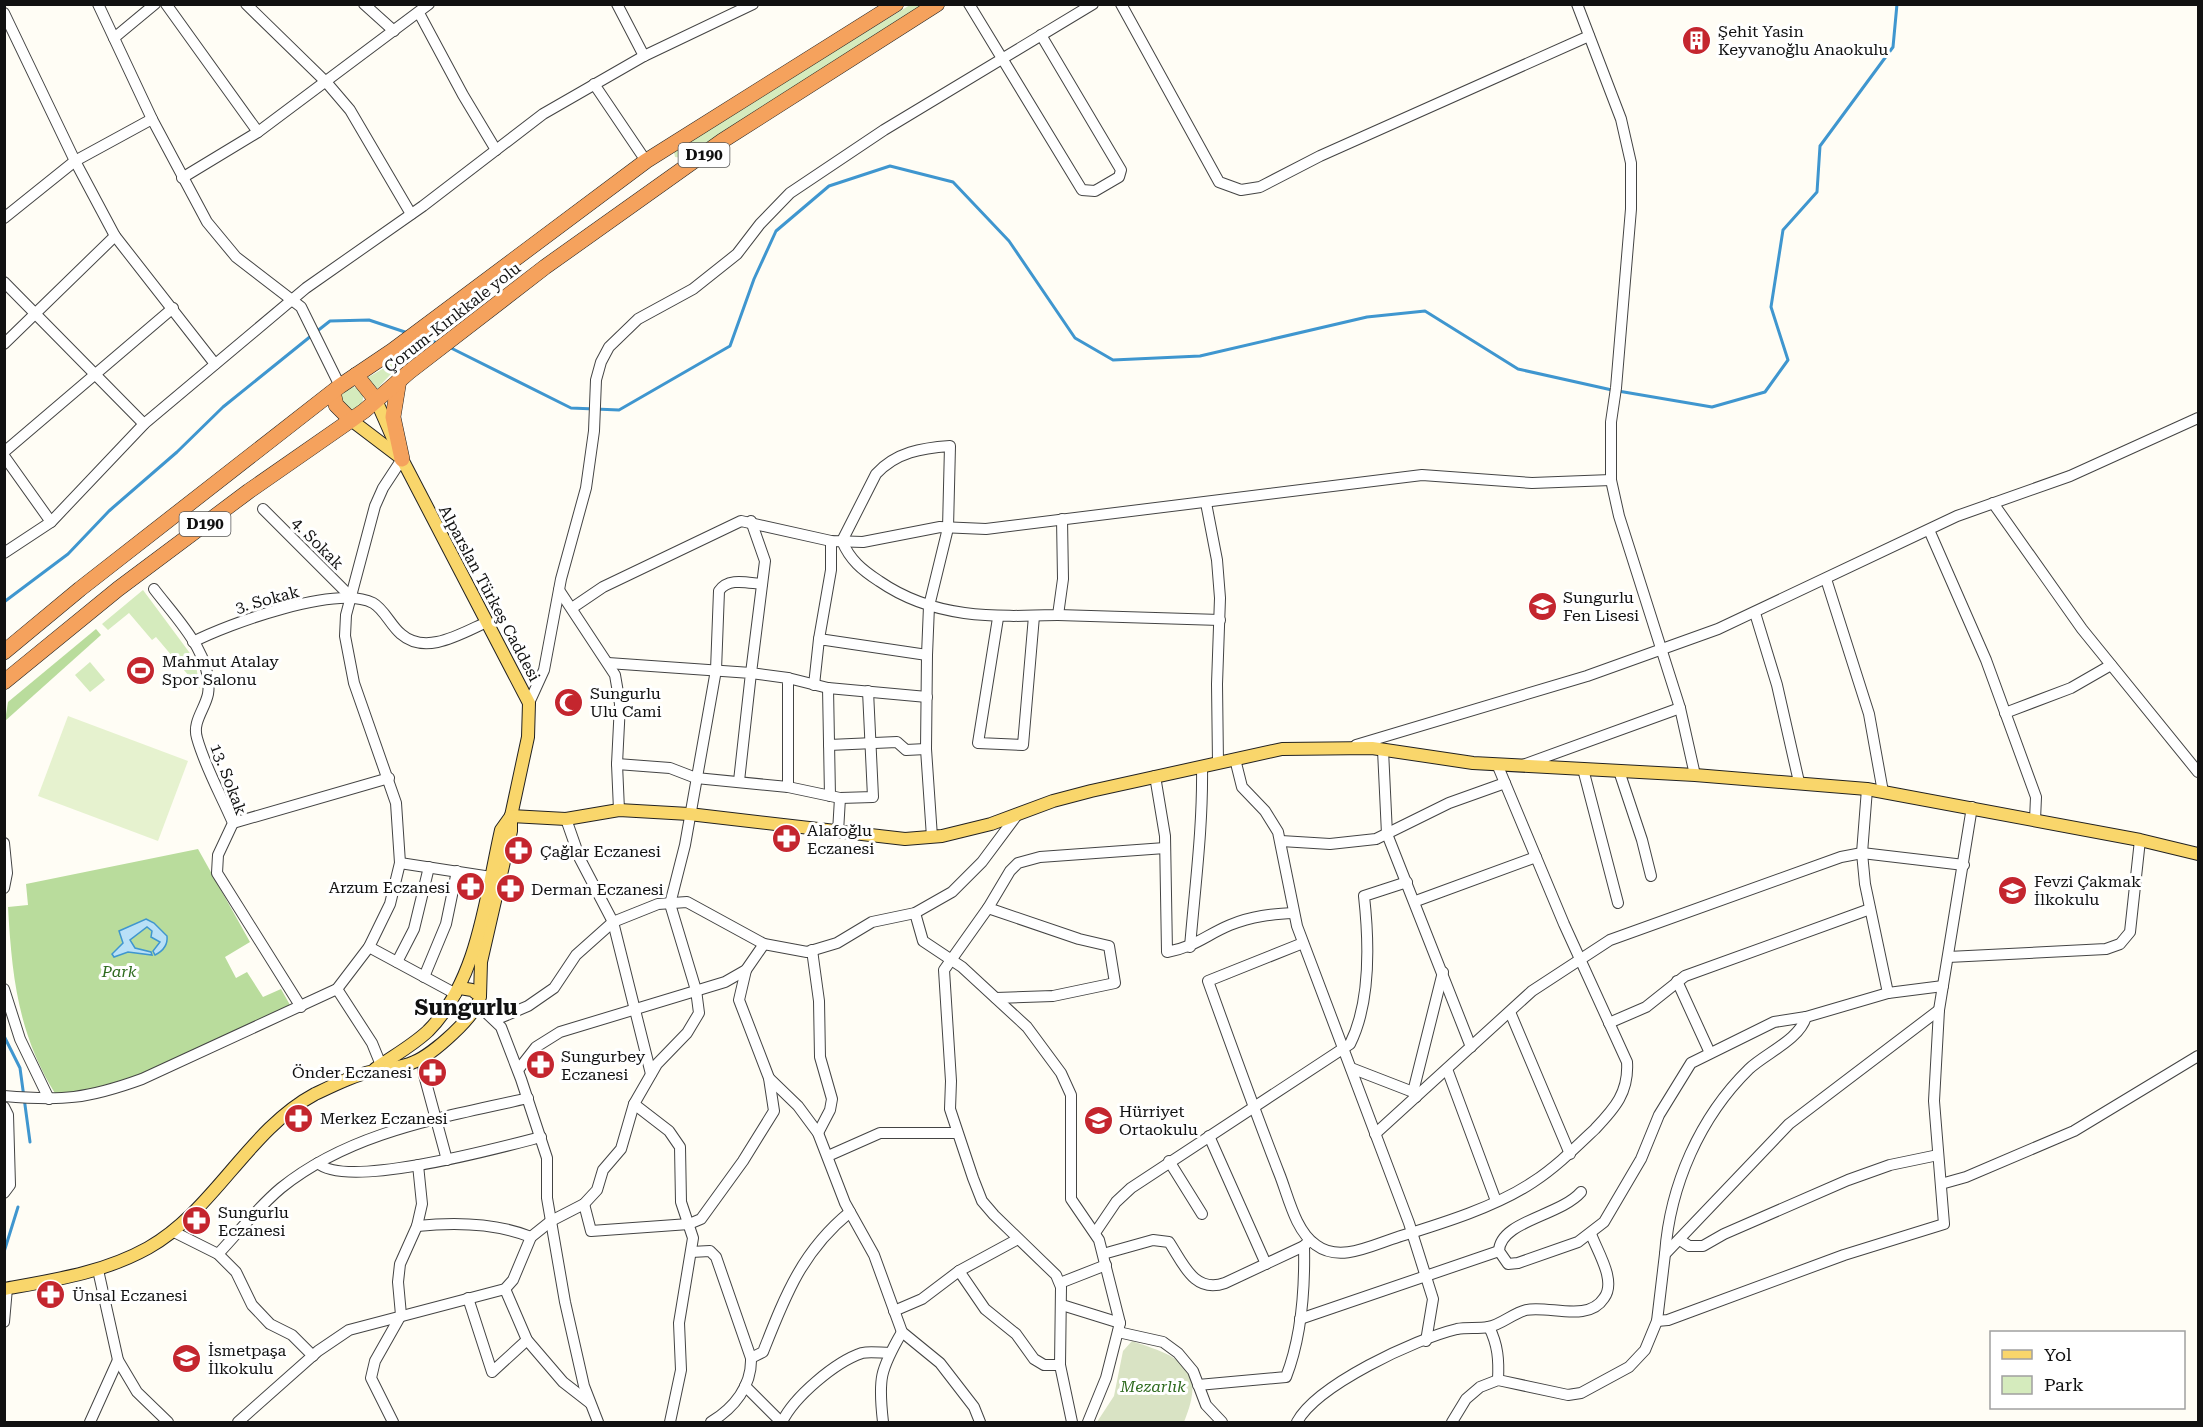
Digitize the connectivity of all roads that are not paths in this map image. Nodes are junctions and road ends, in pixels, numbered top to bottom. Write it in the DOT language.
graph roads {
  1 [pos="98,4"];
  2 [pos="155,4"];
  3 [pos="166,4"];
  4 [pos="246,4"];
  5 [pos="364,4"];
  6 [pos="429,4"];
  7 [pos="617,4"];
  8 [pos="753,4"];
  9 [pos="896,4"];
  10 [pos="938,4"];
  11 [pos="969,4"];
  12 [pos="1092,4"];
  13 [pos="1121,4"];
  14 [pos="1577,4"];
  15 [pos="4,13"];
  16 [pos="419,13"];
  17 [pos="394,32"];
  18 [pos="1041,35"];
  19 [pos="1589,36"];
  20 [pos="114,38"];
  21 [pos="644,56"];
  22 [pos="1003,57"];
  23 [pos="327,83"];
  24 [pos="594,84"];
  25 [pos="152,119"];
  26 [pos="258,132"];
  27 [pos="496,150"];
  28 [pos="75,161"];
  29 [pos="646,161"];
  30 [pos="182,178"];
  31 [pos="411,214"];
  32 [pos="4,218"];
  33 [pos="115,236"];
  34 [pos="4,282"];
  35 [pos="297,303"];
  36 [pos="173,308"];
  37 [pos="36,312"];
  38 [pos="4,344"];
  39 [pos="215,364"];
  40 [pos="97,375"];
  41 [pos="357,375"];
  42 [pos="404,376"];
  43 [pos="337,389"];
  44 [pos="376,400"];
  45 [pos="2199,418"];
  46 [pos="351,420"];
  47 [pos="144,424"];
  48 [pos="4,454"];
  49 [pos="402,459"];
  50 [pos="1611,480"];
  51 [pos="1206,503"];
  52 [pos="1993,503"];
  53 [pos="263,509"];
  54 [pos="1062,519"];
  55 [pos="751,521"];
  56 [pos="51,522"];
  57 [pos="948,528"];
  58 [pos="1929,530"];
  59 [pos="836,541"];
  60 [pos="4,553"];
  61 [pos="1826,579"];
  62 [pos="762,584"];
  63 [pos="154,589"];
  64 [pos="559,590"];
  65 [pos="352,598"];
  66 [pos="929,606"];
  67 [pos="572,608"];
  68 [pos="1755,612"];
  69 [pos="1058,615"];
  70 [pos="1034,616"];
  71 [pos="998,618"];
  72 [pos="1220,620"];
  73 [pos="487,622"];
  74 [pos="819,639"];
  75 [pos="193,642"];
  76 [pos="1663,650"];
  77 [pos="4,652"];
  78 [pos="927,655"];
  79 [pos="608,663"];
  80 [pos="2111,665"];
  81 [pos="716,670"];
  82 [pos="751,673"];
  83 [pos="788,678"];
  84 [pos="4,682"];
  85 [pos="814,685"];
  86 [pos="828,688"];
  87 [pos="868,691"];
  88 [pos="927,697"];
  89 [pos="529,703"];
  90 [pos="1680,708"];
  91 [pos="2005,713"];
  92 [pos="870,744"];
  93 [pos="829,745"];
  94 [pos="926,749"];
  95 [pos="1341,749"];
  96 [pos="1383,750"];
  97 [pos="1235,759"];
  98 [pos="1218,763"];
  99 [pos="617,764"];
  100 [pos="1497,764"];
  101 [pos="1522,765"];
  102 [pos="1202,766"];
  103 [pos="1583,769"];
  104 [pos="1619,771"];
  105 [pos="2199,772"];
  106 [pos="1695,775"];
  107 [pos="1155,776"];
  108 [pos="389,778"];
  109 [pos="696,778"];
  110 [pos="739,781"];
  111 [pos="1799,782"];
  112 [pos="1505,783"];
  113 [pos="788,788"];
  114 [pos="1867,789"];
  115 [pos="1883,792"];
  116 [pos="835,797"];
  117 [pos="1972,807"];
  118 [pos="619,810"];
  119 [pos="689,814"];
  120 [pos="1017,815"];
  121 [pos="511,816"];
  122 [pos="560,819"];
  123 [pos="2035,820"];
  124 [pos="233,823"];
  125 [pos="511,831"];
  126 [pos="838,832"];
  127 [pos="1387,834"];
  128 [pos="933,837"];
  129 [pos="2140,840"];
  130 [pos="1281,841"];
  131 [pos="4,843"];
  132 [pos="1165,848"];
  133 [pos="1862,853"];
  134 [pos="2199,854"];
  135 [pos="1536,857"];
  136 [pos="400,863"];
  137 [pos="1964,865"];
  138 [pos="429,867"];
  139 [pos="457,872"];
  140 [pos="1651,876"];
  141 [pos="491,877"];
  142 [pos="1407,882"];
  143 [pos="4,888"];
  144 [pos="1416,902"];
  145 [pos="670,903"];
  146 [pos="1618,903"];
  147 [pos="988,909"];
  148 [pos="1870,909"];
  149 [pos="1294,913"];
  150 [pos="915,914"];
  151 [pos="612,922"];
  152 [pos="1303,943"];
  153 [pos="764,944"];
  154 [pos="1191,946"];
  155 [pos="369,947"];
  156 [pos="812,950"];
  157 [pos="1948,957"];
  158 [pos="1580,959"];
  159 [pos="952,961"];
  160 [pos="397,962"];
  161 [pos="746,970"];
  162 [pos="1443,971"];
  163 [pos="424,977"];
  164 [pos="1677,981"];
  165 [pos="1943,986"];
  166 [pos="4,989"];
  167 [pos="337,989"];
  168 [pos="696,990"];
  169 [pos="458,991"];
  170 [pos="1888,993"];
  171 [pos="996,998"];
  172 [pos="479,1001"];
  173 [pos="447,1006"];
  174 [pos="301,1007"];
  175 [pos="634,1008"];
  176 [pos="1939,1010"];
  177 [pos="1510,1012"];
  178 [pos="1806,1017"];
  179 [pos="495,1020"];
  180 [pos="464,1022"];
  181 [pos="1609,1023"];
  182 [pos="418,1040"];
  183 [pos="1471,1047"];
  184 [pos="1344,1049"];
  185 [pos="1710,1053"];
  186 [pos="2199,1056"];
  187 [pos="423,1058"];
  188 [pos="377,1068"];
  189 [pos="1351,1068"];
  190 [pos="1448,1069"];
  191 [pos="518,1070"];
  192 [pos="651,1074"];
  193 [pos="770,1078"];
  194 [pos="1414,1095"];
  195 [pos="4,1096"];
  196 [pos="528,1098"];
  197 [pos="45,1099"];
  198 [pos="634,1104"];
  199 [pos="4,1107"];
  200 [pos="1253,1107"];
  201 [pos="436,1120"];
  202 [pos="818,1133"];
  203 [pos="956,1133"];
  204 [pos="1375,1134"];
  205 [pos="1209,1136"];
  206 [pos="541,1137"];
  207 [pos="1570,1154"];
  208 [pos="1938,1155"];
  209 [pos="828,1156"];
  210 [pos="447,1160"];
  211 [pos="1169,1161"];
  212 [pos="318,1162"];
  213 [pos="418,1165"];
  214 [pos="1941,1184"];
  215 [pos="4,1192"];
  216 [pos="1581,1192"];
  217 [pos="1496,1201"];
  218 [pos="584,1204"];
  219 [pos="850,1212"];
  220 [pos="1203,1214"];
  221 [pos="551,1221"];
  222 [pos="689,1224"];
  223 [pos="417,1227"];
  224 [pos="172,1231"];
  225 [pos="1095,1233"];
  226 [pos="1412,1233"];
  227 [pos="1591,1234"];
  228 [pos="531,1237"];
  229 [pos="1018,1239"];
  230 [pos="1680,1240"];
  231 [pos="1307,1243"];
  232 [pos="1499,1251"];
  233 [pos="691,1252"];
  234 [pos="218,1254"];
  235 [pos="1103,1254"];
  236 [pos="1665,1254"];
  237 [pos="1266,1264"];
  238 [pos="1106,1265"];
  239 [pos="98,1270"];
  240 [pos="959,1271"];
  241 [pos="1426,1277"];
  242 [pos="1060,1283"];
  243 [pos="6,1288"];
  244 [pos="505,1289"];
  245 [pos="468,1298"];
  246 [pos="1062,1305"];
  247 [pos="894,1311"];
  248 [pos="401,1315"];
  249 [pos="1300,1318"];
  250 [pos="1657,1321"];
  251 [pos="4,1322"];
  252 [pos="1119,1327"];
  253 [pos="1489,1327"];
  254 [pos="902,1332"];
  255 [pos="527,1340"];
  256 [pos="1426,1341"];
  257 [pos="890,1353"];
  258 [pos="313,1356"];
  259 [pos="751,1358"];
  260 [pos="118,1360"];
  261 [pos="1060,1365"];
  262 [pos="1498,1380"];
  263 [pos="1198,1385"];
  264 [pos="745,1386"];
  265 [pos="590,1403"];
  266 [pos="90,1422"];
  267 [pos="168,1422"];
  268 [pos="238,1422"];
  269 [pos="393,1422"];
  270 [pos="597,1422"];
  271 [pos="670,1422"];
  272 [pos="711,1422"];
  273 [pos="782,1422"];
  274 [pos="883,1422"];
  275 [pos="980,1422"];
  276 [pos="1072,1422"];
  277 [pos="1088,1422"];
  278 [pos="1222,1422"];
  279 [pos="1297,1422"];
  280 [pos="1452,1422"];
  1 -- 20 [label="street"];
  2 -- 20 [label="street"];
  3 -- 26 [label="street"];
  4 -- 23 [label="street"];
  5 -- 17 [label="street"];
  6 -- 16 [label="street"];
  7 -- 21 [label="street"];
  8 -- 21 [label="street"];
  9 -- 29 [label="highway, Çorum-Kırıkkale yolu / D190"];
  10 -- 42 [label="highway, Çorum-Kırıkkale yolu / D190"];
  11 -- 22 [label="street"];
  12 -- 18 [label="street"];
  13 -- 19 [label="street"];
  14 -- 19 [label="street"];
  15 -- 28 [label="street"];
  16 -- 17 [label="street"];
  16 -- 27 [label="street"];
  17 -- 23 [label="street"];
  18 -- 22 [label="street"];
  18 -- 22 [label="street"];
  19 -- 50 [label="street"];
  20 -- 25 [label="street"];
  21 -- 24 [label="street"];
  22 -- 64 [label="street"];
  23 -- 26 [label="street"];
  23 -- 31 [label="street"];
  24 -- 27 [label="street"];
  24 -- 29 [label="street"];
  25 -- 28 [label="street"];
  25 -- 30 [label="street"];
  26 -- 30 [label="street"];
  27 -- 31 [label="street"];
  28 -- 32 [label="street"];
  28 -- 33 [label="street"];
  29 -- 41 [label="highway, Çorum-Kırıkkale yolu / D190"];
  30 -- 35 [label="street"];
  31 -- 35 [label="street"];
  33 -- 36 [label="street"];
  33 -- 37 [label="street"];
  34 -- 37 [label="street"];
  35 -- 39 [label="street"];
  35 -- 43 [label="street"];
  36 -- 39 [label="street"];
  36 -- 40 [label="street"];
  37 -- 38 [label="street"];
  37 -- 40 [label="street"];
  39 -- 47 [label="street"];
  40 -- 47 [label="street"];
  40 -- 48 [label="street"];
  41 -- 43 [label="highway, Çorum-Kırıkkale yolu / D190"];
  41 -- 44 [label="highway"];
  42 -- 44 [label="highway, Çorum-Kırıkkale yolu / D190"];
  42 -- 49 [label="highway"];
  43 -- 46 [label="highway"];
  43 -- 77 [label="highway, Çorum-Kırıkkale yolu / D190"];
  44 -- 46 [label="highway, Çorum-Kırıkkale yolu / D190"];
  44 -- 49 [label="main road, Alparslan Türkeş Caddesi"];
  45 -- 52 [label="street"];
  46 -- 49 [label="main road"];
  46 -- 84 [label="highway, Çorum-Kırıkkale yolu / D190"];
  47 -- 56 [label="street"];
  48 -- 56 [label="street"];
  49 -- 65 [label="street"];
  49 -- 73 [label="main road, Alparslan Türkeş Caddesi"];
  50 -- 51 [label="street"];
  50 -- 76 [label="street"];
  51 -- 54 [label="street"];
  51 -- 72 [label="street"];
  52 -- 58 [label="street"];
  52 -- 80 [label="street"];
  53 -- 65 [label="street, 4. Sokak"];
  54 -- 57 [label="street"];
  54 -- 69 [label="street"];
  55 -- 59 [label="street"];
  55 -- 62 [label="street"];
  55 -- 67 [label="street"];
  56 -- 60 [label="street"];
  57 -- 59 [label="street"];
  57 -- 59 [label="street"];
  57 -- 66 [label="street"];
  58 -- 61 [label="street"];
  58 -- 91 [label="street"];
  59 -- 66 [label="street"];
  59 -- 74 [label="street"];
  61 -- 68 [label="street"];
  61 -- 115 [label="street"];
  62 -- 81 [label="street"];
  62 -- 82 [label="street"];
  63 -- 75 [label="street, 13. Sokak"];
  64 -- 67 [label="street"];
  64 -- 89 [label="street"];
  65 -- 73 [label="street"];
  65 -- 75 [label="street, 3. Sokak"];
  65 -- 108 [label="street"];
  66 -- 71 [label="street"];
  66 -- 78 [label="street"];
  67 -- 79 [label="street"];
  68 -- 76 [label="street"];
  68 -- 111 [label="street"];
  69 -- 70 [label="street"];
  69 -- 72 [label="street"];
  70 -- 71 [label="street"];
  70 -- 71 [label="street"];
  72 -- 98 [label="street"];
  73 -- 89 [label="main road, Alparslan Türkeş Caddesi"];
  74 -- 78 [label="street"];
  74 -- 85 [label="street"];
  75 -- 124 [label="street, 13. Sokak"];
  76 -- 90 [label="street"];
  76 -- 95 [label="street"];
  78 -- 88 [label="street"];
  79 -- 81 [label="street"];
  79 -- 99 [label="street"];
  80 -- 91 [label="street"];
  80 -- 105 [label="street"];
  81 -- 82 [label="street"];
  81 -- 109 [label="street"];
  82 -- 83 [label="street"];
  82 -- 110 [label="street"];
  83 -- 85 [label="street"];
  83 -- 113 [label="street"];
  85 -- 86 [label="street"];
  86 -- 87 [label="street"];
  86 -- 93 [label="street"];
  87 -- 88 [label="street"];
  87 -- 92 [label="street"];
  88 -- 94 [label="street"];
  89 -- 121 [label="main road, Alparslan Türkeş Caddesi"];
  90 -- 101 [label="street"];
  90 -- 106 [label="street"];
  91 -- 123 [label="street"];
  92 -- 93 [label="street"];
  92 -- 94 [label="street"];
  92 -- 116 [label="street"];
  93 -- 116 [label="street"];
  94 -- 128 [label="street"];
  95 -- 96 [label="main road"];
  95 -- 97 [label="main road"];
  96 -- 100 [label="main road"];
  96 -- 127 [label="street"];
  97 -- 98 [label="main road"];
  97 -- 130 [label="street"];
  98 -- 102 [label="main road"];
  99 -- 109 [label="street"];
  99 -- 118 [label="street"];
  100 -- 101 [label="main road"];
  100 -- 112 [label="street"];
  101 -- 103 [label="main road"];
  102 -- 107 [label="main road"];
  102 -- 154 [label="street"];
  103 -- 104 [label="main road"];
  103 -- 146 [label="street"];
  104 -- 106 [label="main road"];
  104 -- 140 [label="street"];
  106 -- 111 [label="main road"];
  107 -- 120 [label="main road"];
  107 -- 132 [label="street"];
  108 -- 124 [label="street"];
  108 -- 136 [label="street"];
  109 -- 110 [label="street"];
  109 -- 119 [label="street"];
  110 -- 113 [label="street"];
  111 -- 114 [label="main road"];
  112 -- 127 [label="street"];
  112 -- 135 [label="street"];
  113 -- 116 [label="street"];
  114 -- 115 [label="main road"];
  114 -- 133 [label="street"];
  115 -- 117 [label="main road"];
  116 -- 126 [label="street"];
  117 -- 123 [label="main road"];
  117 -- 137 [label="street"];
  118 -- 119 [label="main road"];
  118 -- 122 [label="main road"];
  119 -- 126 [label="main road"];
  119 -- 145 [label="street"];
  120 -- 128 [label="main road"];
  120 -- 150 [label="street"];
  121 -- 122 [label="main road"];
  121 -- 125 [label="main road, Alparslan Türkeş Caddesi"];
  121 -- 141 [label="main road, Alparslan Türkeş Caddesi"];
  122 -- 125 [label="main road"];
  122 -- 151 [label="street"];
  123 -- 129 [label="main road"];
  124 -- 174 [label="street, 13. Sokak"];
  125 -- 172 [label="main road, Alparslan Türkeş Caddesi"];
  126 -- 128 [label="main road"];
  127 -- 130 [label="street"];
  127 -- 142 [label="street"];
  129 -- 134 [label="main road"];
  129 -- 157 [label="street"];
  130 -- 149 [label="street"];
  131 -- 143 [label="street"];
  132 -- 147 [label="street"];
  132 -- 154 [label="street"];
  133 -- 137 [label="street"];
  133 -- 148 [label="street"];
  133 -- 158 [label="street"];
  135 -- 144 [label="street"];
  135 -- 158 [label="street"];
  136 -- 138 [label="street"];
  136 -- 155 [label="street"];
  137 -- 157 [label="street"];
  138 -- 139 [label="street"];
  138 -- 160 [label="street"];
  139 -- 141 [label="street"];
  139 -- 163 [label="street"];
  141 -- 169 [label="main road, Alparslan Türkeş Caddesi"];
  142 -- 144 [label="street"];
  142 -- 184 [label="street"];
  144 -- 162 [label="street"];
  145 -- 151 [label="street"];
  145 -- 153 [label="street"];
  145 -- 168 [label="street"];
  147 -- 159 [label="street"];
  147 -- 171 [label="street"];
  148 -- 164 [label="street"];
  148 -- 170 [label="street"];
  149 -- 152 [label="street"];
  149 -- 154 [label="street"];
  150 -- 156 [label="street"];
  150 -- 159 [label="street"];
  151 -- 175 [label="street"];
  151 -- 179 [label="street"];
  152 -- 184 [label="street"];
  152 -- 200 [label="street"];
  153 -- 156 [label="street"];
  153 -- 161 [label="street"];
  155 -- 160 [label="street"];
  155 -- 167 [label="street"];
  156 -- 202 [label="street"];
  157 -- 165 [label="street"];
  158 -- 177 [label="street"];
  158 -- 181 [label="street"];
  159 -- 171 [label="street"];
  159 -- 203 [label="street"];
  160 -- 163 [label="street"];
  161 -- 168 [label="street"];
  161 -- 193 [label="street"];
  162 -- 183 [label="street"];
  162 -- 194 [label="street"];
  163 -- 169 [label="street"];
  164 -- 181 [label="street"];
  164 -- 185 [label="street"];
  165 -- 170 [label="street"];
  165 -- 176 [label="street"];
  166 -- 197 [label="street"];
  167 -- 174 [label="street"];
  167 -- 188 [label="street"];
  168 -- 175 [label="street"];
  168 -- 192 [label="street"];
  169 -- 172 [label="main road"];
  169 -- 173 [label="main road"];
  170 -- 178 [label="street"];
  171 -- 225 [label="street"];
  172 -- 179 [label="street"];
  172 -- 180 [label="main road"];
  173 -- 180 [label="main road"];
  173 -- 182 [label="main road"];
  174 -- 197 [label="street"];
  175 -- 191 [label="street"];
  175 -- 192 [label="street"];
  176 -- 208 [label="street"];
  176 -- 230 [label="street"];
  177 -- 183 [label="street"];
  177 -- 207 [label="street"];
  178 -- 185 [label="street"];
  178 -- 236 [label="street"];
  179 -- 191 [label="street"];
  180 -- 187 [label="main road"];
  181 -- 207 [label="street"];
  182 -- 187 [label="main road"];
  182 -- 188 [label="main road"];
  183 -- 190 [label="street"];
  184 -- 189 [label="street"];
  184 -- 200 [label="street"];
  185 -- 227 [label="street"];
  186 -- 214 [label="street"];
  187 -- 188 [label="main road"];
  187 -- 201 [label="street"];
  188 -- 224 [label="main road"];
  189 -- 194 [label="street"];
  189 -- 204 [label="street"];
  190 -- 194 [label="street"];
  190 -- 217 [label="street"];
  191 -- 196 [label="street"];
  192 -- 198 [label="street"];
  193 -- 202 [label="street"];
  193 -- 222 [label="street"];
  194 -- 204 [label="street"];
  195 -- 197 [label="street"];
  196 -- 201 [label="street"];
  196 -- 206 [label="street"];
  198 -- 218 [label="street"];
  198 -- 222 [label="street"];
  199 -- 215 [label="street"];
  200 -- 205 [label="street"];
  200 -- 231 [label="street"];
  201 -- 210 [label="street"];
  201 -- 212 [label="street"];
  202 -- 209 [label="street"];
  203 -- 209 [label="street"];
  203 -- 229 [label="street"];
  204 -- 226 [label="street"];
  205 -- 211 [label="street"];
  205 -- 237 [label="street"];
  206 -- 210 [label="street"];
  206 -- 221 [label="street"];
  207 -- 217 [label="street"];
  208 -- 214 [label="street"];
  208 -- 230 [label="street"];
  209 -- 219 [label="street"];
  210 -- 213 [label="street"];
  211 -- 220 [label="street"];
  211 -- 225 [label="street"];
  212 -- 213 [label="street"];
  212 -- 234 [label="street"];
  213 -- 223 [label="street"];
  214 -- 250 [label="street"];
  216 -- 232 [label="street"];
  217 -- 226 [label="street"];
  218 -- 221 [label="street"];
  218 -- 222 [label="street"];
  219 -- 247 [label="street"];
  219 -- 259 [label="street"];
  221 -- 228 [label="street"];
  221 -- 265 [label="street"];
  222 -- 233 [label="street"];
  223 -- 228 [label="street"];
  223 -- 248 [label="street"];
  224 -- 234 [label="street"];
  224 -- 239 [label="main road"];
  225 -- 235 [label="street"];
  226 -- 231 [label="street"];
  226 -- 241 [label="street"];
  227 -- 232 [label="street"];
  227 -- 253 [label="street"];
  228 -- 244 [label="street"];
  229 -- 240 [label="street"];
  229 -- 242 [label="street"];
  230 -- 236 [label="street"];
  231 -- 237 [label="street"];
  231 -- 249 [label="street"];
  232 -- 241 [label="street"];
  233 -- 259 [label="street"];
  233 -- 271 [label="street"];
  234 -- 258 [label="street"];
  235 -- 237 [label="street"];
  235 -- 238 [label="street"];
  236 -- 250 [label="street"];
  238 -- 242 [label="street"];
  238 -- 252 [label="street"];
  239 -- 243 [label="main road"];
  239 -- 260 [label="street"];
  240 -- 247 [label="street"];
  240 -- 261 [label="street"];
  241 -- 249 [label="street"];
  241 -- 256 [label="street"];
  242 -- 246 [label="street"];
  243 -- 251 [label="street"];
  244 -- 245 [label="street"];
  244 -- 255 [label="street"];
  245 -- 248 [label="street"];
  245 -- 255 [label="street"];
  246 -- 252 [label="street"];
  246 -- 261 [label="street"];
  247 -- 254 [label="street"];
  248 -- 258 [label="street"];
  248 -- 269 [label="street"];
  249 -- 263 [label="street"];
  250 -- 262 [label="street"];
  252 -- 263 [label="street"];
  252 -- 277 [label="street"];
  253 -- 256 [label="street"];
  253 -- 262 [label="street"];
  254 -- 257 [label="street"];
  254 -- 275 [label="street"];
  255 -- 265 [label="street"];
  256 -- 279 [label="street"];
  257 -- 273 [label="street"];
  257 -- 274 [label="street"];
  258 -- 268 [label="street"];
  259 -- 264 [label="street"];
  260 -- 266 [label="street"];
  260 -- 267 [label="street"];
  261 -- 276 [label="street"];
  262 -- 280 [label="street"];
  263 -- 278 [label="street"];
  264 -- 272 [label="street"];
  264 -- 273 [label="street"];
  265 -- 270 [label="street"];
}
